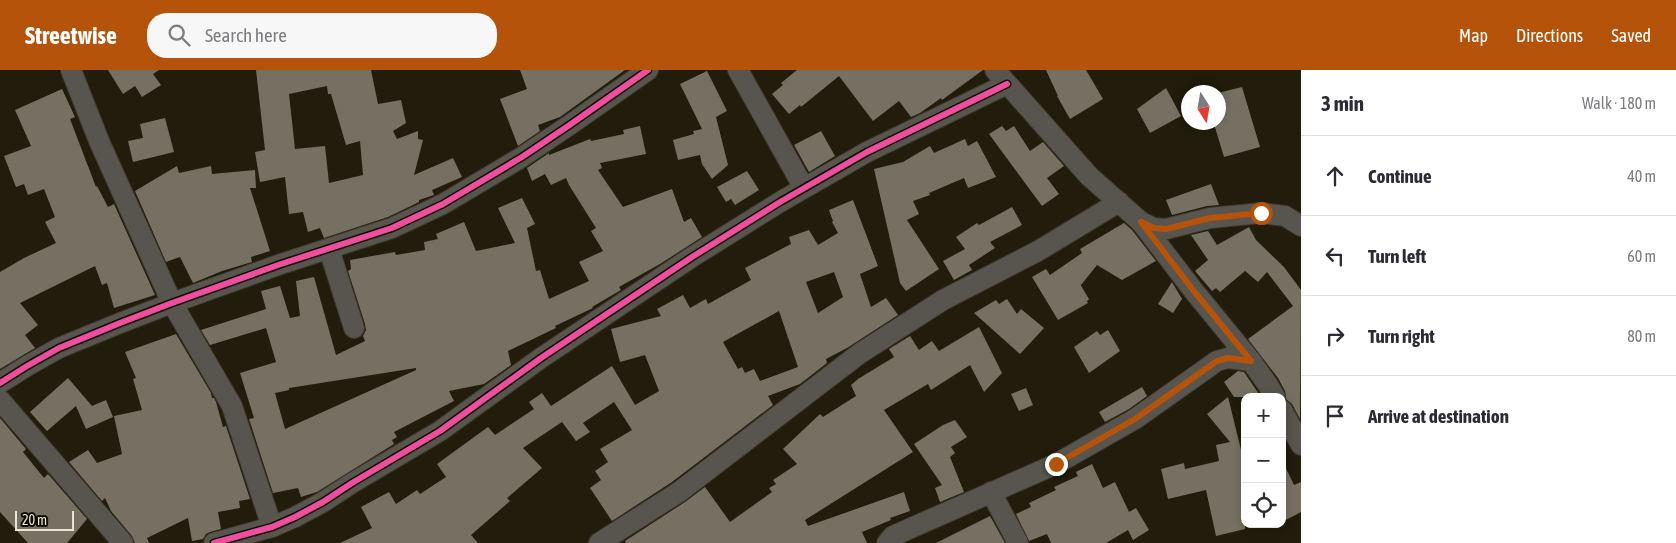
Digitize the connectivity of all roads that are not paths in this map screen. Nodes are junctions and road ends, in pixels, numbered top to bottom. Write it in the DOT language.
graph roads {
  1 [pos="71,70"];
  2 [pos="648,70"];
  3 [pos="738,70"];
  4 [pos="1001,77"];
  5 [pos="804,188"];
  6 [pos="1119,202"];
  7 [pos="1141,222"];
  8 [pos="1301,226"];
  9 [pos="329,249"];
  10 [pos="172,303"];
  11 [pos="354,328"];
  12 [pos="1251,361"];
  13 [pos="0,383"];
  14 [pos="1273,393"];
  15 [pos="0,400"];
  16 [pos="1286,417"];
  17 [pos="1301,445"];
  18 [pos="991,492"];
  19 [pos="272,527"];
  20 [pos="123,543"];
  21 [pos="214,543"];
  22 [pos="599,543"];
  23 [pos="887,543"];
  24 [pos="1018,543"];
  1 -- 10 [label="street"];
  2 -- 9 [label="street"];
  3 -- 5 [label="street"];
  4 -- 5 [label="street"];
  4 -- 6 [label="street"];
  5 -- 19 [label="street"];
  6 -- 7 [label="street"];
  6 -- 22 [label="street"];
  7 -- 8 [label="street"];
  7 -- 12 [label="street"];
  9 -- 10 [label="street"];
  9 -- 11 [label="street"];
  10 -- 13 [label="street"];
  10 -- 19 [label="street"];
  12 -- 14 [label="street"];
  12 -- 18 [label="street"];
  15 -- 20 [label="street"];
  16 -- 17 [label="street"];
  18 -- 23 [label="street"];
  18 -- 24 [label="street"];
  19 -- 21 [label="street"];
}
